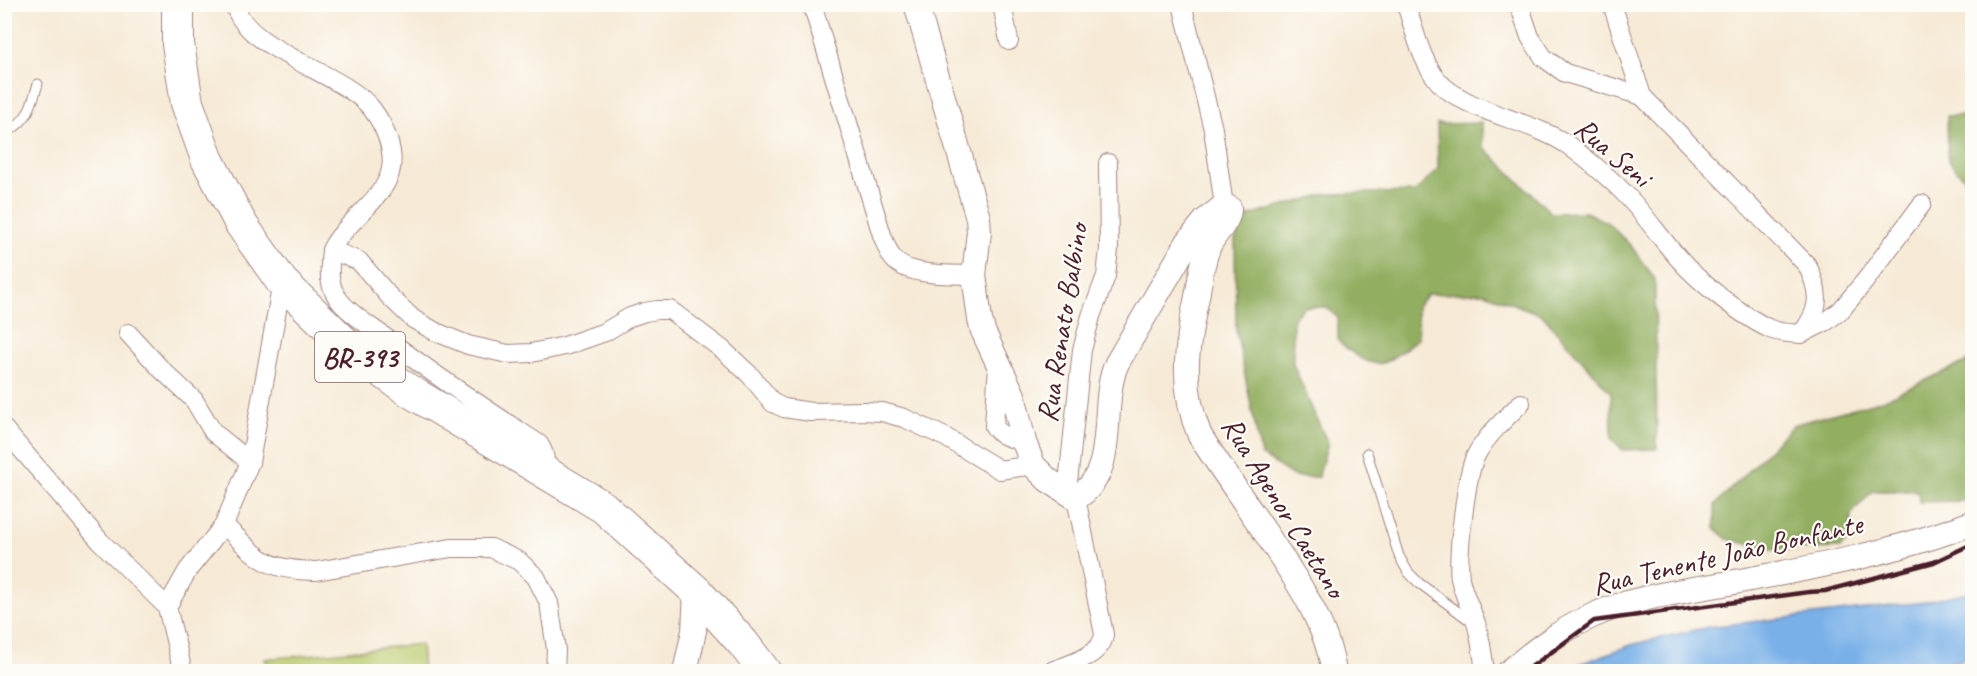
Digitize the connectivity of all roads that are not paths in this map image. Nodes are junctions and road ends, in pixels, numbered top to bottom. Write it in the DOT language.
graph roads {
  1 [pos="178,4"];
  2 [pos="235,4"];
  3 [pos="812,4"];
  4 [pos="916,4"];
  5 [pos="1002,4"];
  6 [pos="1182,4"];
  7 [pos="1406,4"];
  8 [pos="1520,4"];
  9 [pos="1611,4"];
  10 [pos="1009,41"];
  11 [pos="38,84"];
  12 [pos="1642,96"];
  13 [pos="4,134"];
  14 [pos="1108,163"];
  15 [pos="1922,204"];
  16 [pos="1224,206"];
  17 [pos="331,250"];
  18 [pos="974,275"];
  19 [pos="282,282"];
  20 [pos="128,333"];
  21 [pos="1801,334"];
  22 [pos="1521,403"];
  23 [pos="4,429"];
  24 [pos="11,441"];
  25 [pos="1367,453"];
  26 [pos="250,462"];
  27 [pos="1033,465"];
  28 [pos="544,471"];
  29 [pos="1071,495"];
  30 [pos="1972,523"];
  31 [pos="224,525"];
  32 [pos="696,591"];
  33 [pos="166,607"];
  34 [pos="1476,625"];
  35 [pos="183,672"];
  36 [pos="555,672"];
  37 [pos="685,672"];
  38 [pos="765,672"];
  39 [pos="1049,672"];
  40 [pos="1334,672"];
  41 [pos="1485,672"];
  42 [pos="1509,672"];
  1 -- 19 [label="highway, BR-393"];
  2 -- 17 [label="street"];
  3 -- 18 [label="street"];
  4 -- 18 [label="street"];
  5 -- 10 [label="street"];
  6 -- 16 [label="street, Rua Agenor Caetano"];
  7 -- 21 [label="street, Rua Seni"];
  8 -- 12 [label="street"];
  9 -- 12 [label="street"];
  11 -- 13 [label="lane"];
  12 -- 21 [label="street"];
  14 -- 29 [label="street, Rua Renato Balbino"];
  15 -- 21 [label="street"];
  16 -- 29 [label="street"];
  16 -- 40 [label="street, Rua Agenor Caetano"];
  17 -- 27 [label="street"];
  17 -- 28 [label="street"];
  18 -- 27 [label="street"];
  19 -- 26 [label="street"];
  19 -- 28 [label="highway, BR-393"];
  20 -- 26 [label="street"];
  22 -- 34 [label="street"];
  23 -- 24 [label="street"];
  24 -- 33 [label="street"];
  25 -- 34 [label="lane"];
  26 -- 31 [label="street"];
  27 -- 29 [label="street"];
  28 -- 32 [label="highway, BR-393"];
  29 -- 39 [label="street, Rua Renato Balbino"];
  30 -- 42 [label="street, Rua Tenente João Bonfante"];
  31 -- 33 [label="street"];
  31 -- 36 [label="street"];
  32 -- 37 [label="street"];
  32 -- 38 [label="highway, BR-393"];
  33 -- 35 [label="street"];
  34 -- 41 [label="street"];
}
